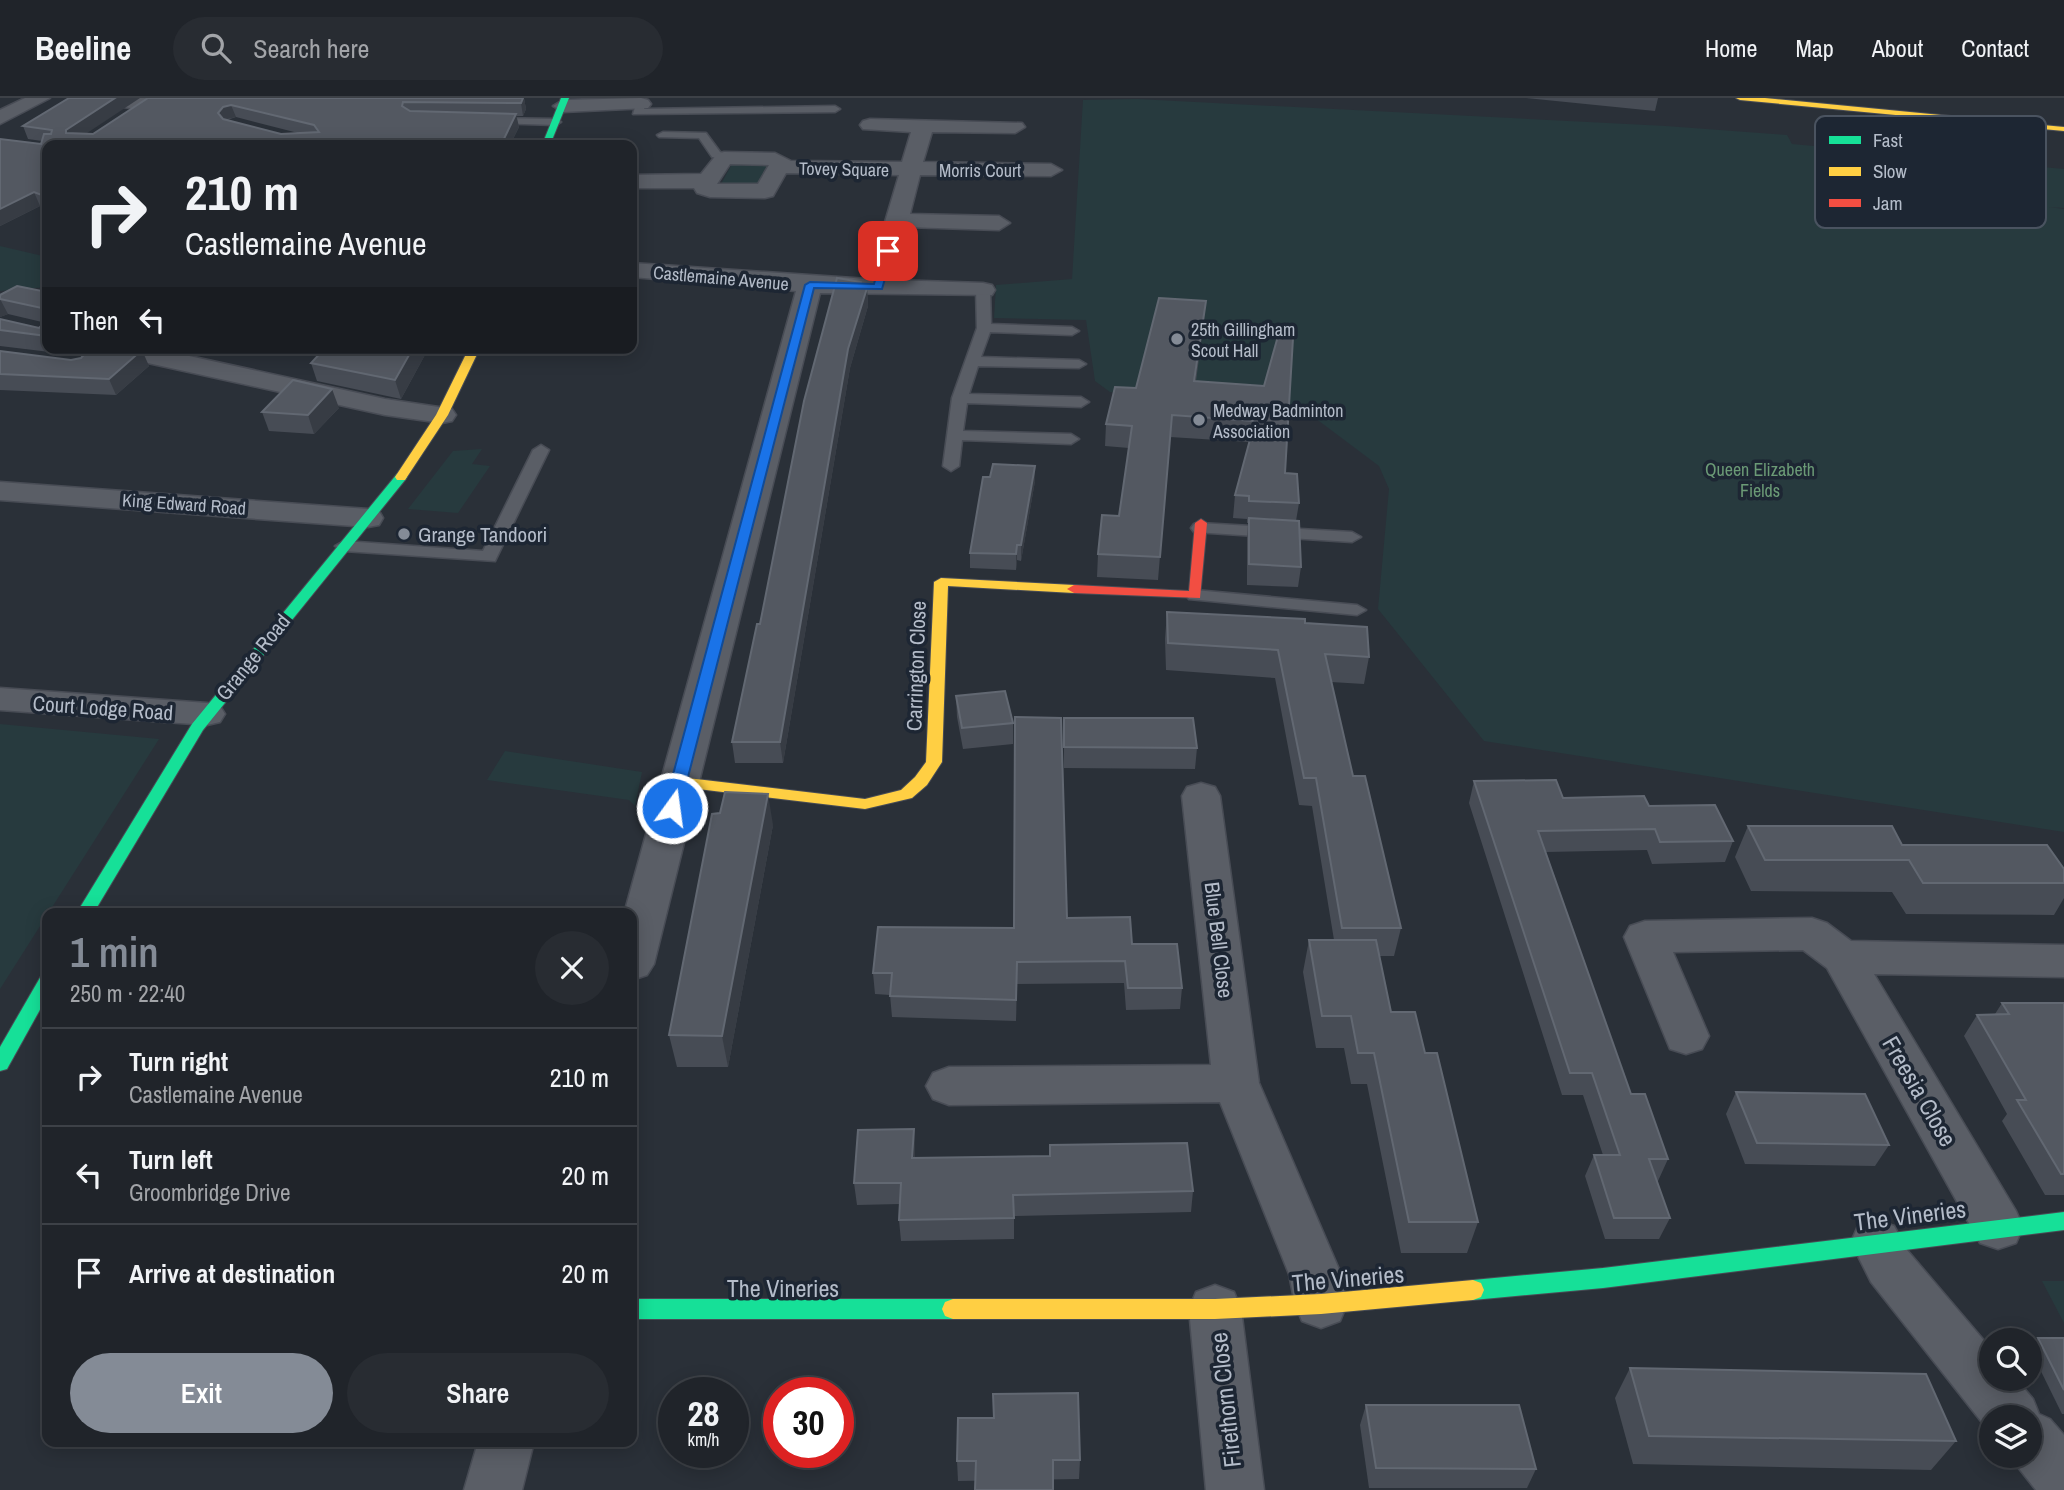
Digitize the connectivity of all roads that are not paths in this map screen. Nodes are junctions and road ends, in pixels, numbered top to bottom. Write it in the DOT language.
graph roads {
  1 [pos="40,98"];
  2 [pos="112,98"];
  3 [pos="1740,98"];
  4 [pos="640,104"];
  5 [pos="561,109"];
  6 [pos="835,109"];
  7 [pos="1928,116"];
  8 [pos="128,117"];
  9 [pos="0,118"];
  10 [pos="473,120"];
  11 [pos="870,125"];
  12 [pos="923,126"];
  13 [pos="2046,127"];
  14 [pos="1015,129"];
  15 [pos="2064,129"];
  16 [pos="663,135"];
  17 [pos="548,140"];
  18 [pos="727,157"];
  19 [pos="779,167"];
  20 [pos="909,170"];
  21 [pos="1051,170"];
  22 [pos="637,181"];
  23 [pos="707,181"];
  24 [pos="897,220"];
  25 [pos="999,224"];
  26 [pos="637,270"];
  27 [pos="810,285"];
  28 [pos="878,287"];
  29 [pos="983,290"];
  30 [pos="984,328"];
  31 [pos="1072,331"];
  32 [pos="143,354"];
  33 [pos="472,354"];
  34 [pos="972,361"];
  35 [pos="1079,364"];
  36 [pos="960,398"];
  37 [pos="1081,402"];
  38 [pos="442,415"];
  39 [pos="955,435"];
  40 [pos="1071,439"];
  41 [pos="541,450"];
  42 [pos="951,466"];
  43 [pos="0,491"];
  44 [pos="368,517"];
  45 [pos="1200,526"];
  46 [pos="1352,537"];
  47 [pos="344,546"];
  48 [pos="1195,595"];
  49 [pos="1357,610"];
  50 [pos="0,699"];
  51 [pos="207,714"];
  52 [pos="679,782"];
  53 [pos="1201,796"];
  54 [pos="87,908"];
  55 [pos="637,945"];
  56 [pos="1842,957"];
  57 [pos="2064,961"];
  58 [pos="42,990"];
  59 [pos="1686,1036"];
  60 [pos="0,1064"];
  61 [pos="1236,1083"];
  62 [pos="949,1086"];
  63 [pos="2064,1221"];
  64 [pos="1998,1227"];
  65 [pos="1876,1242"];
  66 [pos="1321,1304"];
  67 [pos="637,1309"];
  68 [pos="1215,1309"];
  69 [pos="2002,1405"];
  70 [pos="505,1447"];
  71 [pos="2042,1452"];
  72 [pos="2064,1479"];
  73 [pos="493,1490"];
  74 [pos="1235,1490"];
  1 -- 9 [label="street"];
  2 -- 8 [label="street"];
  3 -- 7 [label="street"];
  4 -- 5 [label="street"];
  4 -- 6 [label="lane"];
  5 -- 10 [label="lane"];
  5 -- 17 [label="street"];
  11 -- 12 [label="street"];
  12 -- 14 [label="street"];
  12 -- 20 [label="street"];
  13 -- 15 [label="street"];
  16 -- 18 [label="lane"];
  18 -- 19 [label="street, Tovey Square"];
  18 -- 23 [label="street"];
  19 -- 20 [label="street, Tovey Square"];
  19 -- 23 [label="street, Tovey Square"];
  20 -- 21 [label="street, Morris Court"];
  20 -- 24 [label="street"];
  22 -- 23 [label="street, Tovey Square"];
  24 -- 25 [label="street"];
  24 -- 28 [label="street"];
  26 -- 27 [label="street, Castlemaine Avenue"];
  27 -- 28 [label="street, Castlemaine Avenue"];
  27 -- 52 [label="street, Castlemaine Avenue"];
  28 -- 29 [label="street, Castlemaine Avenue"];
  29 -- 30 [label="lane"];
  30 -- 31 [label="lane"];
  30 -- 34 [label="lane"];
  32 -- 38 [label="street"];
  33 -- 38 [label="street, Grange Road"];
  34 -- 35 [label="lane"];
  34 -- 36 [label="lane"];
  36 -- 37 [label="lane"];
  36 -- 39 [label="lane"];
  38 -- 44 [label="street, Grange Road"];
  39 -- 40 [label="lane"];
  39 -- 42 [label="lane"];
  41 -- 47 [label="lane"];
  43 -- 44 [label="street, King Edward Road"];
  44 -- 47 [label="street, Grange Road"];
  45 -- 46 [label="lane"];
  45 -- 48 [label="street"];
  47 -- 51 [label="street, Grange Road"];
  48 -- 49 [label="lane"];
  48 -- 52 [label="street, Carrington Close"];
  50 -- 51 [label="street, Court Lodge Road"];
  51 -- 54 [label="street, Grange Road"];
  52 -- 55 [label="street, Castlemaine Avenue"];
  53 -- 61 [label="street, Blue Bell Close"];
  56 -- 57 [label="street"];
  56 -- 59 [label="street, Freesia Close"];
  56 -- 64 [label="street, Freesia Close"];
  58 -- 60 [label="street"];
  61 -- 62 [label="street"];
  61 -- 66 [label="street, Blue Bell Close"];
  63 -- 64 [label="street, The Vineries"];
  64 -- 65 [label="street, The Vineries"];
  65 -- 66 [label="street, The Vineries"];
  65 -- 69 [label="street"];
  66 -- 68 [label="street, The Vineries"];
  67 -- 68 [label="street, The Vineries"];
  68 -- 74 [label="street, Firethorn Close"];
  70 -- 73 [label="street"];
  71 -- 72 [label="street"];
}
